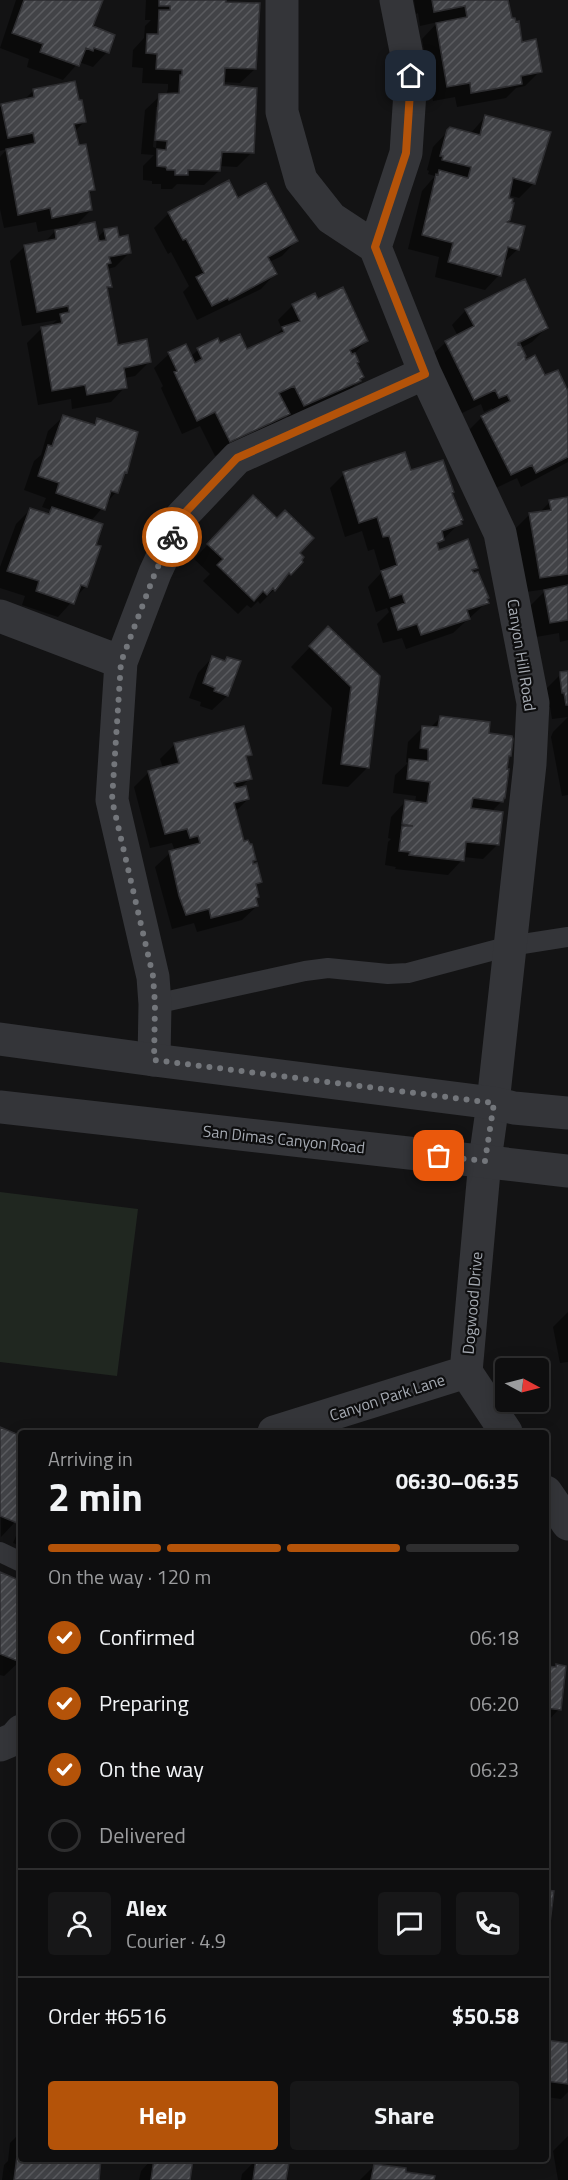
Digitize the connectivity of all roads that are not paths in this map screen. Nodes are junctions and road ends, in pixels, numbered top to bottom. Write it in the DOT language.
graph roads {
  1 [pos="282,0"];
  2 [pos="396,0"];
  3 [pos="375,247"];
  4 [pos="425,374"];
  5 [pos="0,616"];
  6 [pos="121,662"];
  7 [pos="568,937"];
  8 [pos="510,946"];
  9 [pos="155,1004"];
  10 [pos="0,1038"];
  11 [pos="154,1060"];
  12 [pos="494,1103"];
  13 [pos="0,1107"];
  14 [pos="568,1113"];
  15 [pos="485,1161"];
  16 [pos="568,1171"];
  17 [pos="466,1372"];
  18 [pos="280,1430"];
  19 [pos="505,1430"];
  20 [pos="549,1496"];
  21 [pos="568,1524"];
  22 [pos="0,1552"];
  23 [pos="18,1561"];
  24 [pos="18,1734"];
  25 [pos="0,1745"];
  1 -- 3 [label="street"];
  2 -- 3 [label="street"];
  3 -- 4 [label="street, Canyon Hill Road"];
  4 -- 6 [label="street"];
  4 -- 8 [label="street, Canyon Hill Road"];
  5 -- 6 [label="street"];
  6 -- 9 [label="street"];
  7 -- 8 [label="lane"];
  8 -- 9 [label="lane"];
  8 -- 12 [label="street, Canyon Hill Road"];
  9 -- 11 [label="street"];
  10 -- 11 [label="street"];
  11 -- 12 [label="street"];
  12 -- 14 [label="street"];
  12 -- 15 [label="street, Canyon Hill Road"];
  13 -- 15 [label="street, San Dimas Canyon Road"];
  15 -- 16 [label="street, San Dimas Canyon Road"];
  15 -- 17 [label="street, Dogwood Drive"];
  17 -- 18 [label="street, Canyon Park Lane"];
  17 -- 19 [label="street, Dogwood Drive"];
  20 -- 21 [label="street"];
  22 -- 23 [label="lane"];
  24 -- 25 [label="street"];
}
